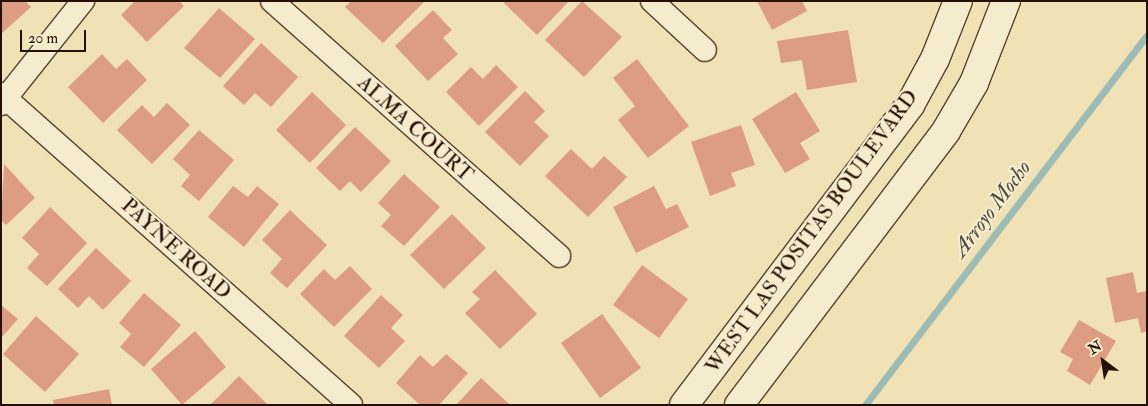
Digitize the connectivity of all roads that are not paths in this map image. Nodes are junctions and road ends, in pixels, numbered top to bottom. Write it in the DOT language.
graph roads {
  1 [pos="83,1"];
  2 [pos="272,1"];
  3 [pos="652,1"];
  4 [pos="958,1"];
  5 [pos="1006,1"];
  6 [pos="705,50"];
  7 [pos="3,99"];
  8 [pos="559,256"];
  9 [pos="337,400"];
  10 [pos="684,405"];
  11 [pos="739,405"];
  1 -- 7 [label="street"];
  2 -- 8 [label="street, ALMA COURT"];
  3 -- 6 [label="street"];
  4 -- 10 [label="main road, WEST LAS POSITAS BOULEVARD"];
  5 -- 11 [label="main road, WEST LAS POSITAS BOULEVARD"];
  7 -- 9 [label="street, PAYNE ROAD"];
}
